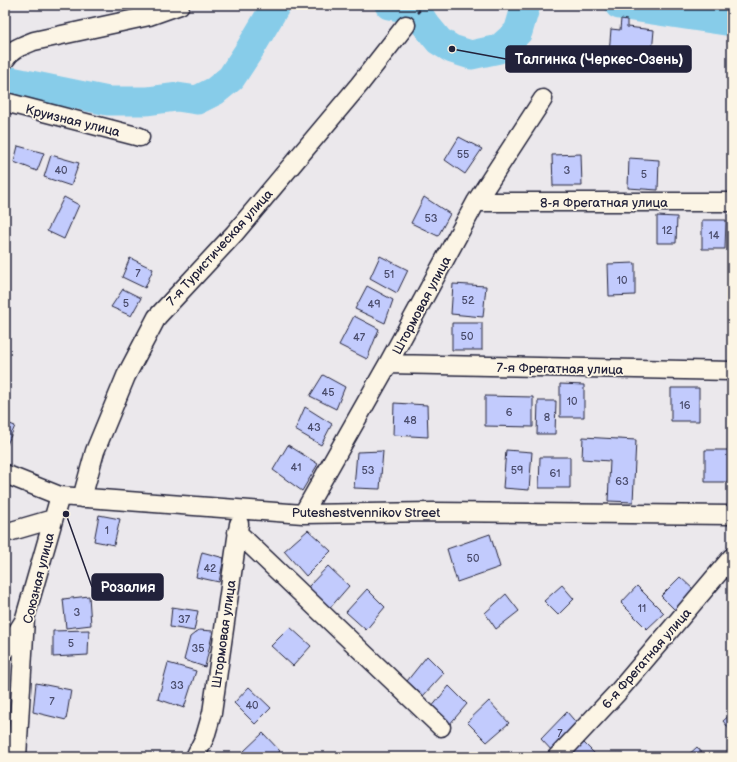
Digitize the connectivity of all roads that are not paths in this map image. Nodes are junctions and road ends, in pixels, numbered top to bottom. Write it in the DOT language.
graph roads {
  1 [pos="180,5"];
  2 [pos="406,25"];
  3 [pos="6,57"];
  4 [pos="542,98"];
  5 [pos="5,102"];
  6 [pos="140,137"];
  7 [pos="476,202"];
  8 [pos="732,202"];
  9 [pos="388,364"];
  10 [pos="732,371"];
  11 [pos="5,474"];
  12 [pos="60,496"];
  13 [pos="82,498"];
  14 [pos="243,509"];
  15 [pos="304,514"];
  16 [pos="732,515"];
  17 [pos="53,519"];
  18 [pos="237,532"];
  19 [pos="5,533"];
  20 [pos="732,557"];
  21 [pos="25,618"];
  22 [pos="5,651"];
  23 [pos="441,727"];
  24 [pos="17,757"];
  25 [pos="195,757"];
  26 [pos="557,757"];
  1 -- 3 [label="street"];
  2 -- 13 [label="street, 7-я Туристическая улица"];
  4 -- 7 [label="street, Штормовая улица"];
  5 -- 6 [label="street, Круизная улица"];
  7 -- 8 [label="street, 8-я Фрегатная улица"];
  7 -- 9 [label="street, Штормовая улица"];
  9 -- 10 [label="street, 7-я Фрегатная улица"];
  9 -- 15 [label="street, Штормовая улица"];
  11 -- 12 [label="street, Puteshestvennikov Street"];
  12 -- 13 [label="street, Puteshestvennikov Street"];
  12 -- 17 [label="street, Союзная улица"];
  13 -- 14 [label="street, Puteshestvennikov Street"];
  14 -- 15 [label="street, Puteshestvennikov Street"];
  14 -- 18 [label="street, Штормовая улица"];
  15 -- 16 [label="street, Puteshestvennikov Street"];
  17 -- 19 [label="street"];
  17 -- 21 [label="street, Союзная улица"];
  18 -- 23 [label="street"];
  18 -- 25 [label="street, Штормовая улица"];
  20 -- 26 [label="street, 6-я Фрегатная улица"];
  21 -- 22 [label="street"];
  21 -- 24 [label="street, Союзная улица"];
}
